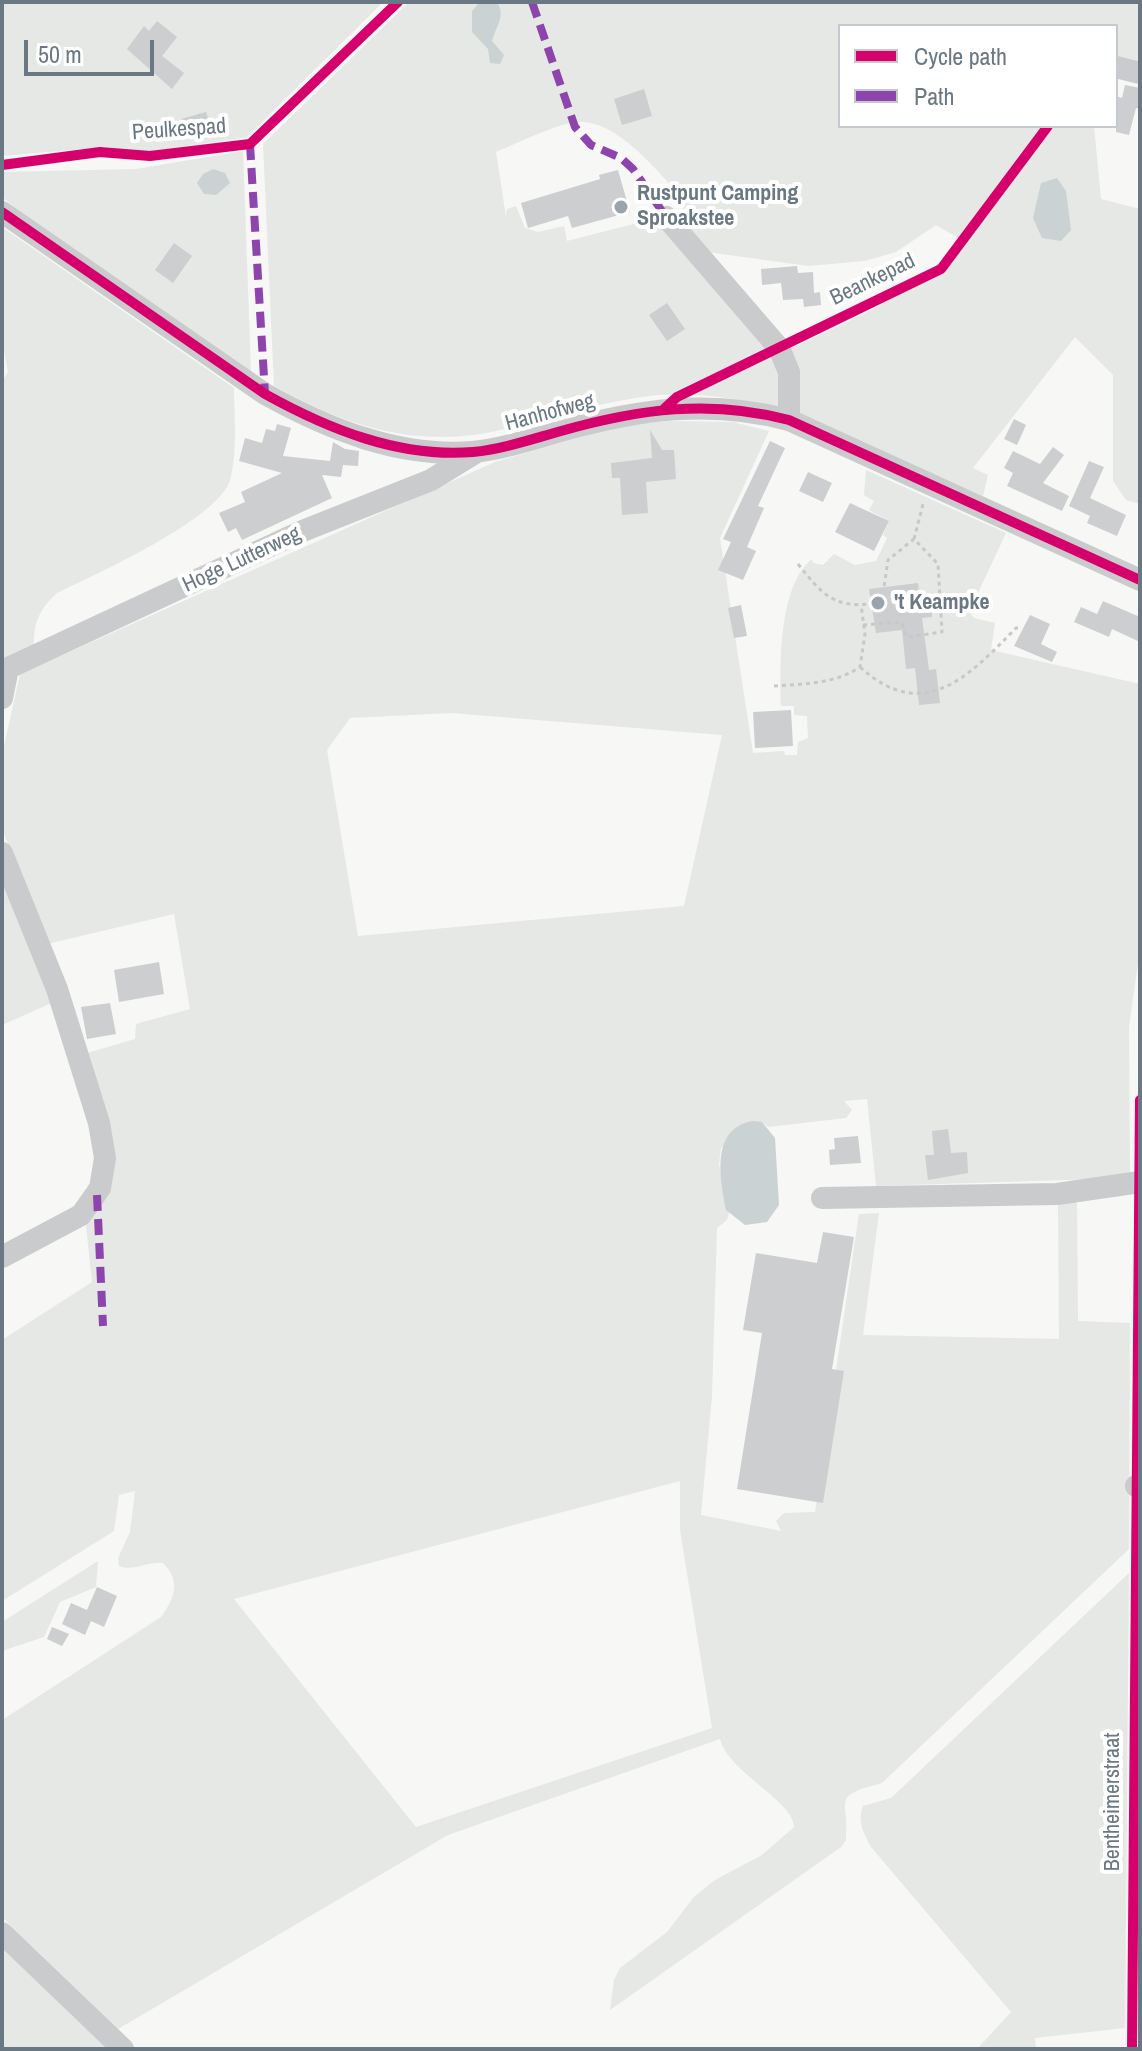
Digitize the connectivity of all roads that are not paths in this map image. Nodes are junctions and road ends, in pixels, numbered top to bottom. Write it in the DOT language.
graph roads {
  1 [pos="1118,68"];
  2 [pos="1140,73"];
  3 [pos="2,212"];
  4 [pos="666,217"];
  5 [pos="789,420"];
  6 [pos="476,452"];
  7 [pos="1140,580"];
  8 [pos="5,670"];
  9 [pos="2,698"];
  10 [pos="2,853"];
  11 [pos="1140,1182"];
  12 [pos="822,1198"];
  13 [pos="2,1257"];
  14 [pos="2,1933"];
  15 [pos="123,2049"];
  1 -- 2 [label="street"];
  3 -- 6 [label="street, Hanhofweg"];
  4 -- 5 [label="street"];
  5 -- 6 [label="street, Hanhofweg"];
  5 -- 7 [label="street, Hanhofweg"];
  6 -- 8 [label="street, Hoge Lutterweg"];
  8 -- 9 [label="street, Hoge Lutterweg"];
  10 -- 13 [label="street"];
  11 -- 12 [label="street"];
  14 -- 15 [label="street"];
}
